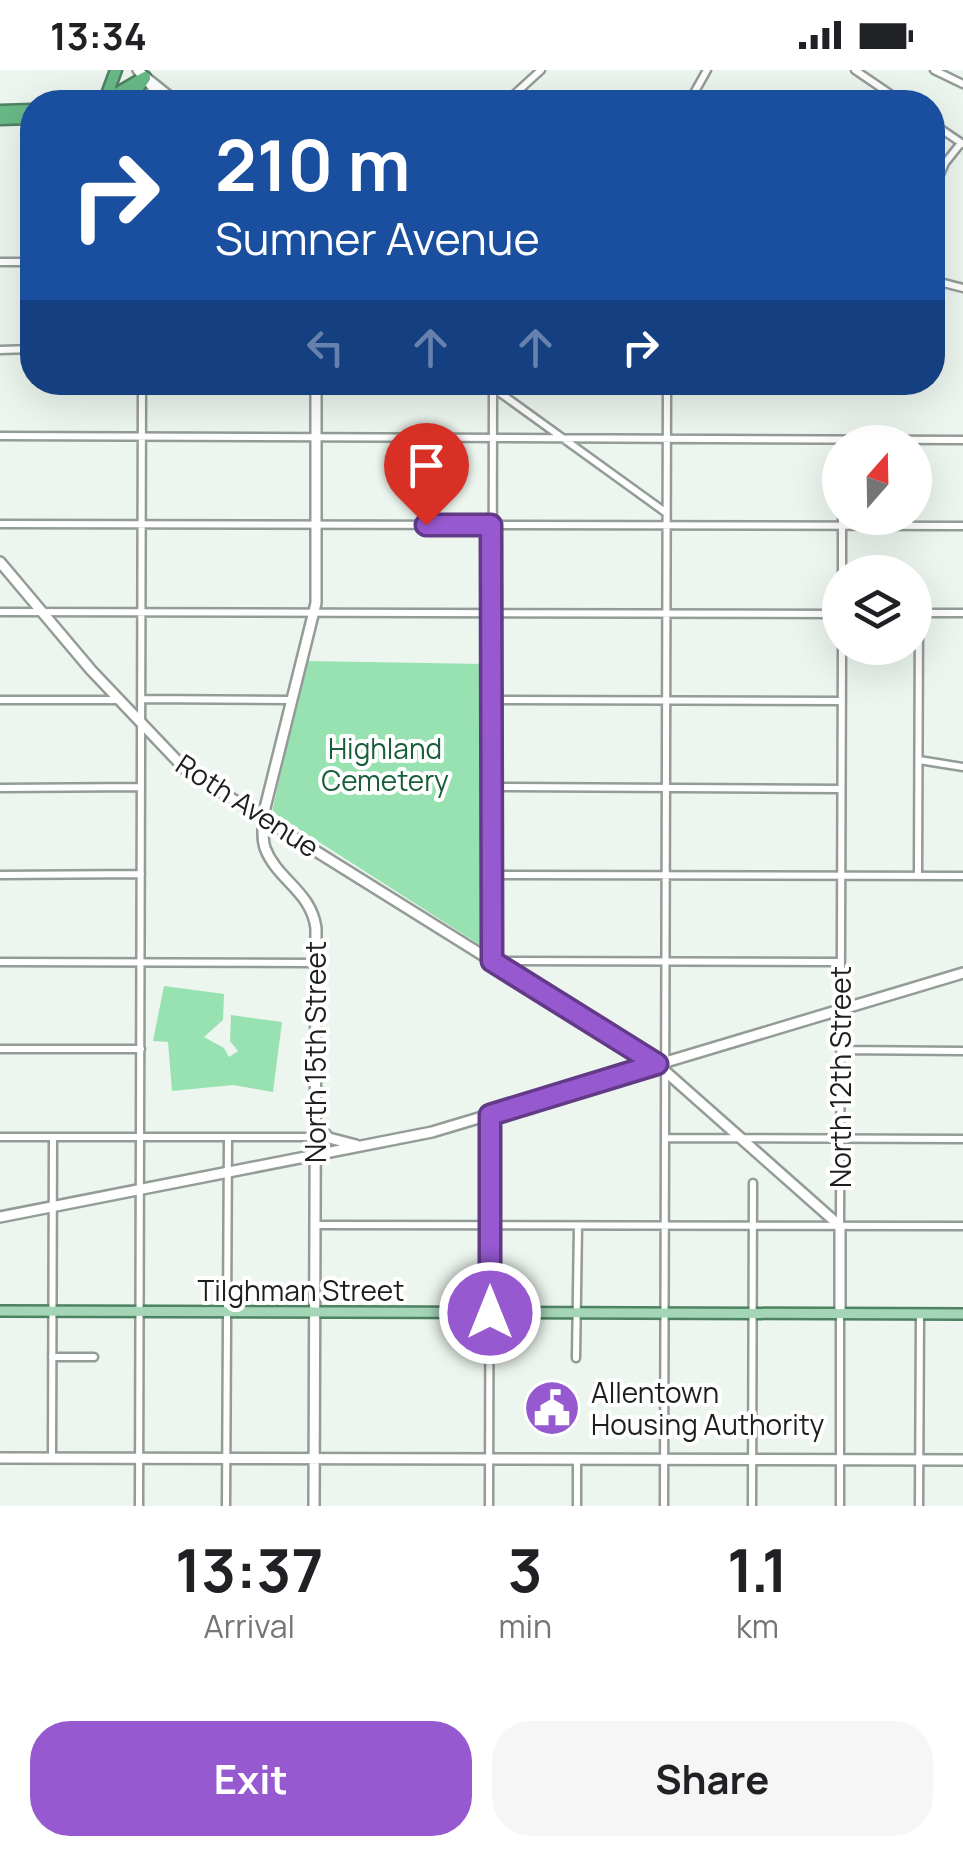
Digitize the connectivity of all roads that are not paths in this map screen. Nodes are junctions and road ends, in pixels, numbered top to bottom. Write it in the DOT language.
graph roads {
  1 [pos="541,70"];
  2 [pos="855,70"];
  3 [pos="934,70"];
  4 [pos="144,72"];
  5 [pos="963,84"];
  6 [pos="118,90"];
  7 [pos="163,90"];
  8 [pos="519,90"];
  9 [pos="884,90"];
  10 [pos="962,144"];
  11 [pos="945,164"];
  12 [pos="142,395"];
  13 [pos="316,395"];
  14 [pos="493,395"];
  15 [pos="506,395"];
  16 [pos="667,395"];
  17 [pos="0,436"];
  18 [pos="142,437"];
  19 [pos="316,437"];
  20 [pos="492,438"];
  21 [pos="563,438"];
  22 [pos="667,438"];
  23 [pos="932,440"];
  24 [pos="963,440"];
  25 [pos="822,441"];
  26 [pos="666,513"];
  27 [pos="822,522"];
  28 [pos="0,524"];
  29 [pos="142,524"];
  30 [pos="316,524"];
  31 [pos="491,525"];
  32 [pos="666,525"];
  33 [pos="932,525"];
  34 [pos="963,526"];
  35 [pos="0,562"];
  36 [pos="0,612"];
  37 [pos="44,612"];
  38 [pos="142,612"];
  39 [pos="313,612"];
  40 [pos="490,612"];
  41 [pos="932,613"];
  42 [pos="667,614"];
  43 [pos="822,614"];
  44 [pos="963,614"];
  45 [pos="842,665"];
  46 [pos="918,665"];
  47 [pos="0,700"];
  48 [pos="118,700"];
  49 [pos="141,700"];
  50 [pos="291,700"];
  51 [pos="492,700"];
  52 [pos="666,701"];
  53 [pos="842,701"];
  54 [pos="141,724"];
  55 [pos="919,760"];
  56 [pos="963,767"];
  57 [pos="492,787"];
  58 [pos="0,788"];
  59 [pos="141,788"];
  60 [pos="666,788"];
  61 [pos="841,788"];
  62 [pos="264,819"];
  63 [pos="141,874"];
  64 [pos="0,875"];
  65 [pos="492,875"];
  66 [pos="666,875"];
  67 [pos="841,876"];
  68 [pos="918,876"];
  69 [pos="963,876"];
  70 [pos="492,961"];
  71 [pos="0,962"];
  72 [pos="140,962"];
  73 [pos="666,962"];
  74 [pos="840,962"];
  75 [pos="316,963"];
  76 [pos="963,973"];
  77 [pos="840,1010"];
  78 [pos="0,1049"];
  79 [pos="141,1049"];
  80 [pos="840,1050"];
  81 [pos="963,1051"];
  82 [pos="662,1063"];
  83 [pos="666,1074"];
  84 [pos="490,1115"];
  85 [pos="315,1122"];
  86 [pos="0,1137"];
  87 [pos="53,1137"];
  88 [pos="141,1137"];
  89 [pos="228,1137"];
  90 [pos="315,1137"];
  91 [pos="666,1138"];
  92 [pos="739,1138"];
  93 [pos="840,1138"];
  94 [pos="963,1139"];
  95 [pos="364,1146"];
  96 [pos="315,1155"];
  97 [pos="228,1172"];
  98 [pos="753,1183"];
  99 [pos="140,1190"];
  100 [pos="52,1206"];
  101 [pos="0,1217"];
  102 [pos="315,1225"];
  103 [pos="490,1225"];
  104 [pos="578,1226"];
  105 [pos="665,1226"];
  106 [pos="752,1226"];
  107 [pos="840,1226"];
  108 [pos="963,1226"];
  109 [pos="52,1311"];
  110 [pos="0,1312"];
  111 [pos="140,1312"];
  112 [pos="227,1312"];
  113 [pos="314,1313"];
  114 [pos="490,1313"];
  115 [pos="577,1313"];
  116 [pos="665,1313"];
  117 [pos="752,1314"];
  118 [pos="840,1314"];
  119 [pos="920,1314"];
  120 [pos="963,1314"];
  121 [pos="52,1357"];
  122 [pos="94,1357"];
  123 [pos="576,1358"];
  124 [pos="0,1458"];
  125 [pos="52,1458"];
  126 [pos="139,1458"];
  127 [pos="315,1458"];
  128 [pos="226,1459"];
  129 [pos="489,1460"];
  130 [pos="577,1460"];
  131 [pos="664,1460"];
  132 [pos="752,1460"];
  133 [pos="840,1460"];
  134 [pos="919,1460"];
  135 [pos="963,1460"];
  136 [pos="139,1506"];
  137 [pos="226,1506"];
  138 [pos="314,1506"];
  139 [pos="489,1506"];
  140 [pos="576,1506"];
  141 [pos="664,1506"];
  142 [pos="752,1506"];
  143 [pos="840,1506"];
  144 [pos="919,1506"];
  1 -- 8 [label="street"];
  2 -- 9 [label="street"];
  3 -- 5 [label="street"];
  4 -- 6 [label="highway"];
  4 -- 7 [label="main road"];
  10 -- 11 [label="street"];
  12 -- 18 [label="street"];
  13 -- 19 [label="main road, North 15th Street"];
  14 -- 20 [label="street"];
  15 -- 21 [label="street"];
  16 -- 22 [label="street"];
  17 -- 18 [label="street"];
  18 -- 19 [label="street"];
  18 -- 29 [label="street"];
  19 -- 20 [label="street"];
  19 -- 30 [label="main road, North 15th Street"];
  20 -- 21 [label="street"];
  20 -- 31 [label="street"];
  21 -- 22 [label="street"];
  21 -- 26 [label="street"];
  22 -- 25 [label="street"];
  22 -- 26 [label="street"];
  23 -- 24 [label="street"];
  26 -- 32 [label="street"];
  27 -- 32 [label="street"];
  28 -- 29 [label="street"];
  29 -- 30 [label="street"];
  29 -- 38 [label="street"];
  30 -- 31 [label="street"];
  30 -- 39 [label="main road, North 15th Street"];
  31 -- 32 [label="street"];
  31 -- 40 [label="street"];
  32 -- 42 [label="street"];
  33 -- 34 [label="street"];
  35 -- 37 [label="main road, Roth Avenue"];
  36 -- 37 [label="street"];
  37 -- 38 [label="street"];
  37 -- 48 [label="main road, Roth Avenue"];
  38 -- 39 [label="street"];
  38 -- 49 [label="street"];
  39 -- 40 [label="street"];
  39 -- 50 [label="main road, North 15th Street"];
  40 -- 42 [label="street"];
  40 -- 51 [label="street"];
  41 -- 44 [label="street"];
  42 -- 43 [label="street"];
  42 -- 52 [label="street"];
  45 -- 53 [label="street, North 12th Street"];
  46 -- 55 [label="street"];
  47 -- 48 [label="street"];
  48 -- 54 [label="main road, Roth Avenue"];
  49 -- 50 [label="street"];
  49 -- 54 [label="street"];
  50 -- 62 [label="main road, North 15th Street"];
  51 -- 52 [label="street"];
  51 -- 57 [label="street"];
  52 -- 53 [label="street"];
  52 -- 60 [label="street"];
  53 -- 61 [label="street, North 12th Street"];
  54 -- 59 [label="street"];
  54 -- 62 [label="main road, Roth Avenue"];
  55 -- 56 [label="street"];
  55 -- 68 [label="street"];
  57 -- 60 [label="street"];
  57 -- 65 [label="street"];
  58 -- 59 [label="street"];
  59 -- 63 [label="street"];
  60 -- 61 [label="street"];
  60 -- 66 [label="street"];
  61 -- 67 [label="street, North 12th Street"];
  62 -- 70 [label="main road, Roth Avenue"];
  62 -- 75 [label="main road, North 15th Street"];
  63 -- 64 [label="street"];
  63 -- 72 [label="street"];
  65 -- 66 [label="street"];
  65 -- 70 [label="street"];
  66 -- 67 [label="street"];
  66 -- 73 [label="street"];
  67 -- 68 [label="street"];
  67 -- 74 [label="street, North 12th Street"];
  68 -- 69 [label="street"];
  70 -- 73 [label="street"];
  70 -- 82 [label="main road, Roth Avenue"];
  71 -- 72 [label="street"];
  72 -- 75 [label="street"];
  72 -- 79 [label="street"];
  73 -- 74 [label="street"];
  73 -- 82 [label="street"];
  74 -- 77 [label="street, North 12th Street"];
  75 -- 85 [label="main road, North 15th Street"];
  76 -- 77 [label="main road"];
  77 -- 80 [label="street, North 12th Street"];
  77 -- 82 [label="main road"];
  78 -- 79 [label="street"];
  79 -- 88 [label="street"];
  80 -- 81 [label="street"];
  80 -- 93 [label="street, North 12th Street"];
  82 -- 83 [label="main road, Roth Avenue"];
  82 -- 84 [label="main road"];
  83 -- 91 [label="street"];
  83 -- 92 [label="main road, Roth Avenue"];
  84 -- 95 [label="main road"];
  84 -- 103 [label="street"];
  85 -- 90 [label="main road, North 15th Street"];
  85 -- 95 [label="main road"];
  86 -- 87 [label="street"];
  87 -- 88 [label="street"];
  87 -- 100 [label="street"];
  88 -- 89 [label="street"];
  88 -- 99 [label="street"];
  89 -- 90 [label="street"];
  89 -- 97 [label="street"];
  90 -- 96 [label="main road, North 15th Street"];
  91 -- 92 [label="street"];
  91 -- 105 [label="street"];
  92 -- 93 [label="street"];
  92 -- 107 [label="main road, Roth Avenue"];
  93 -- 94 [label="street"];
  93 -- 107 [label="street, North 12th Street"];
  95 -- 96 [label="main road"];
  96 -- 97 [label="main road"];
  96 -- 102 [label="main road, North 15th Street"];
  97 -- 99 [label="main road"];
  97 -- 112 [label="street"];
  98 -- 106 [label="street"];
  99 -- 100 [label="main road"];
  99 -- 111 [label="street"];
  100 -- 101 [label="main road"];
  100 -- 109 [label="street"];
  102 -- 103 [label="street"];
  102 -- 113 [label="main road, North 15th Street"];
  103 -- 104 [label="street"];
  103 -- 114 [label="street"];
  104 -- 105 [label="street"];
  104 -- 115 [label="street"];
  105 -- 106 [label="street"];
  105 -- 116 [label="street"];
  106 -- 107 [label="street"];
  106 -- 117 [label="street"];
  107 -- 108 [label="street"];
  107 -- 118 [label="main road, North 12th Street"];
  109 -- 110 [label="main road, Tilghman Street"];
  109 -- 111 [label="main road, Tilghman Street"];
  109 -- 121 [label="street"];
  111 -- 112 [label="main road, Tilghman Street"];
  111 -- 126 [label="street"];
  112 -- 113 [label="main road, Tilghman Street"];
  112 -- 128 [label="street"];
  113 -- 114 [label="main road, Tilghman Street"];
  113 -- 127 [label="main road, North 15th Street"];
  114 -- 115 [label="main road, Tilghman Street"];
  114 -- 129 [label="street"];
  115 -- 116 [label="main road, Tilghman Street"];
  115 -- 123 [label="street"];
  116 -- 117 [label="main road, Tilghman Street"];
  116 -- 131 [label="street"];
  117 -- 118 [label="main road, Tilghman Street"];
  117 -- 132 [label="street"];
  118 -- 119 [label="main road, Tilghman Street"];
  118 -- 133 [label="street, North 12th Street"];
  119 -- 120 [label="main road, Tilghman Street"];
  119 -- 134 [label="street"];
  121 -- 122 [label="street"];
  121 -- 125 [label="street"];
  124 -- 125 [label="main road"];
  125 -- 126 [label="main road"];
  126 -- 128 [label="main road"];
  126 -- 136 [label="street"];
  127 -- 128 [label="main road"];
  127 -- 129 [label="main road"];
  127 -- 138 [label="main road, North 15th Street"];
  128 -- 137 [label="street"];
  129 -- 130 [label="main road"];
  129 -- 139 [label="street"];
  130 -- 131 [label="main road"];
  130 -- 140 [label="street"];
  131 -- 132 [label="main road"];
  131 -- 141 [label="street"];
  132 -- 133 [label="main road"];
  132 -- 142 [label="street"];
  133 -- 134 [label="main road"];
  133 -- 143 [label="street, North 12th Street"];
  134 -- 135 [label="main road"];
  134 -- 144 [label="street"];
}
